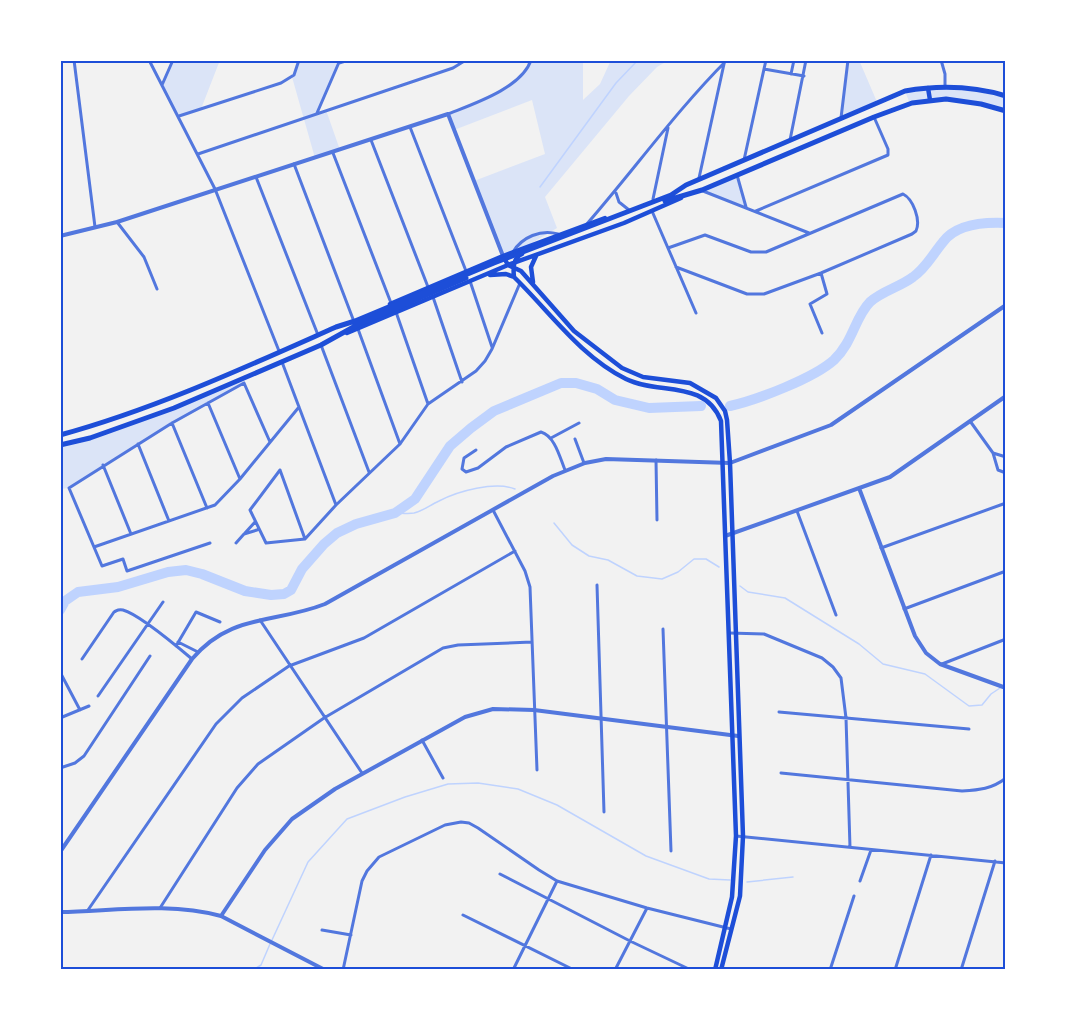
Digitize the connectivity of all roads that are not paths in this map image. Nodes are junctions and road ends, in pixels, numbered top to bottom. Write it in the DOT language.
graph roads {
  1 [pos="74,60"];
  2 [pos="149,60"];
  3 [pos="173,60"];
  4 [pos="299,60"];
  5 [pos="349,60"];
  6 [pos="466,60"];
  7 [pos="531,60"];
  8 [pos="766,60"];
  9 [pos="794,60"];
  10 [pos="807,60"];
  11 [pos="848,60"];
  12 [pos="941,60"];
  13 [pos="340,62"];
  14 [pos="726,62"];
  15 [pos="764,69"];
  16 [pos="791,74"];
  17 [pos="804,76"];
  18 [pos="162,84"];
  19 [pos="945,87"];
  20 [pos="928,88"];
  21 [pos="909,90"];
  22 [pos="1006,96"];
  23 [pos="930,100"];
  24 [pos="912,103"];
  25 [pos="1006,111"];
  26 [pos="317,113"];
  27 [pos="448,114"];
  28 [pos="179,116"];
  29 [pos="874,117"];
  30 [pos="841,120"];
  31 [pos="668,125"];
  32 [pos="410,127"];
  33 [pos="371,140"];
  34 [pos="790,142"];
  35 [pos="333,153"];
  36 [pos="198,154"];
  37 [pos="744,160"];
  38 [pos="294,164"];
  39 [pos="737,175"];
  40 [pos="256,177"];
  41 [pos="699,180"];
  42 [pos="686,186"];
  43 [pos="215,189"];
  44 [pos="702,190"];
  45 [pos="616,191"];
  46 [pos="689,195"];
  47 [pos="671,197"];
  48 [pos="653,200"];
  49 [pos="746,207"];
  50 [pos="629,210"];
  51 [pos="652,211"];
  52 [pos="756,211"];
  53 [pos="599,220"];
  54 [pos="117,222"];
  55 [pos="586,225"];
  56 [pos="94,227"];
  57 [pos="809,233"];
  58 [pos="60,236"];
  59 [pos="668,248"];
  60 [pos="539,254"];
  61 [pos="503,256"];
  62 [pos="508,266"];
  63 [pos="514,266"];
  64 [pos="676,267"];
  65 [pos="466,271"];
  66 [pos="821,273"];
  67 [pos="481,277"];
  68 [pos="514,277"];
  69 [pos="470,281"];
  70 [pos="520,283"];
  71 [pos="534,285"];
  72 [pos="428,287"];
  73 [pos="157,289"];
  74 [pos="410,295"];
  75 [pos="433,297"];
  76 [pos="391,303"];
  77 [pos="414,305"];
  78 [pos="1006,305"];
  79 [pos="396,312"];
  80 [pos="696,313"];
  81 [pos="356,324"];
  82 [pos="822,333"];
  83 [pos="318,335"];
  84 [pos="321,345"];
  85 [pos="492,349"];
  86 [pos="279,351"];
  87 [pos="282,362"];
  88 [pos="243,381"];
  89 [pos="462,382"];
  90 [pos="1006,396"];
  91 [pos="208,403"];
  92 [pos="428,404"];
  93 [pos="299,407"];
  94 [pos="970,421"];
  95 [pos="172,423"];
  96 [pos="579,423"];
  97 [pos="79,430"];
  98 [pos="60,435"];
  99 [pos="551,438"];
  100 [pos="575,439"];
  101 [pos="82,440"];
  102 [pos="270,442"];
  103 [pos="138,444"];
  104 [pos="400,444"];
  105 [pos="60,445"];
  106 [pos="476,450"];
  107 [pos="993,453"];
  108 [pos="1006,457"];
  109 [pos="656,460"];
  110 [pos="585,463"];
  111 [pos="724,463"];
  112 [pos="730,463"];
  113 [pos="103,465"];
  114 [pos="565,470"];
  115 [pos="369,472"];
  116 [pos="1006,473"];
  117 [pos="240,479"];
  118 [pos="859,488"];
  119 [pos="1006,503"];
  120 [pos="336,505"];
  121 [pos="207,508"];
  122 [pos="493,510"];
  123 [pos="797,511"];
  124 [pos="657,520"];
  125 [pos="169,521"];
  126 [pos="255,522"];
  127 [pos="259,531"];
  128 [pos="131,534"];
  129 [pos="244,534"];
  130 [pos="732,534"];
  131 [pos="725,536"];
  132 [pos="305,539"];
  133 [pos="210,543"];
  134 [pos="236,543"];
  135 [pos="94,547"];
  136 [pos="881,548"];
  137 [pos="515,552"];
  138 [pos="1006,571"];
  139 [pos="597,585"];
  140 [pos="163,602"];
  141 [pos="903,609"];
  142 [pos="836,615"];
  143 [pos="259,620"];
  144 [pos="220,622"];
  145 [pos="147,625"];
  146 [pos="663,629"];
  147 [pos="735,632"];
  148 [pos="728,633"];
  149 [pos="1006,639"];
  150 [pos="532,642"];
  151 [pos="176,644"];
  152 [pos="198,652"];
  153 [pos="150,656"];
  154 [pos="82,658"];
  155 [pos="192,659"];
  156 [pos="940,664"];
  157 [pos="289,666"];
  158 [pos="60,672"];
  159 [pos="1006,688"];
  160 [pos="98,696"];
  161 [pos="89,706"];
  162 [pos="80,710"];
  163 [pos="534,710"];
  164 [pos="779,712"];
  165 [pos="60,718"];
  166 [pos="324,718"];
  167 [pos="846,718"];
  168 [pos="601,719"];
  169 [pos="666,726"];
  170 [pos="969,729"];
  171 [pos="732,735"];
  172 [pos="738,736"];
  173 [pos="422,740"];
  174 [pos="60,768"];
  175 [pos="537,770"];
  176 [pos="362,773"];
  177 [pos="781,774"];
  178 [pos="443,778"];
  179 [pos="1006,778"];
  180 [pos="849,779"];
  181 [pos="604,812"];
  182 [pos="736,836"];
  183 [pos="743,836"];
  184 [pos="850,847"];
  185 [pos="871,850"];
  186 [pos="671,851"];
  187 [pos="60,852"];
  188 [pos="931,855"];
  189 [pos="995,861"];
  190 [pos="1006,863"];
  191 [pos="500,874"];
  192 [pos="557,881"];
  193 [pos="860,881"];
  194 [pos="854,896"];
  195 [pos="549,898"];
  196 [pos="160,908"];
  197 [pos="647,908"];
  198 [pos="60,912"];
  199 [pos="87,912"];
  200 [pos="463,915"];
  201 [pos="221,916"];
  202 [pos="728,929"];
  203 [pos="322,930"];
  204 [pos="351,935"];
  205 [pos="630,941"];
  206 [pos="525,945"];
  207 [pos="325,970"];
  208 [pos="344,970"];
  209 [pos="513,970"];
  210 [pos="573,970"];
  211 [pos="615,970"];
  212 [pos="691,970"];
  213 [pos="715,970"];
  214 [pos="721,970"];
  215 [pos="830,970"];
  216 [pos="895,970"];
  217 [pos="961,970"];
  1 -- 56 [label="street"];
  2 -- 18 [label="street"];
  3 -- 18 [label="street"];
  4 -- 28 [label="street"];
  5 -- 13 [label="street"];
  6 -- 26 [label="street"];
  7 -- 27 [label="street"];
  8 -- 15 [label="street"];
  9 -- 16 [label="street"];
  10 -- 17 [label="street"];
  11 -- 30 [label="street"];
  12 -- 19 [label="street"];
  13 -- 26 [label="street"];
  14 -- 31 [label="street"];
  14 -- 41 [label="street"];
  15 -- 16 [label="street"];
  15 -- 37 [label="street"];
  16 -- 17 [label="street"];
  17 -- 34 [label="street"];
  18 -- 28 [label="street"];
  19 -- 20 [label="main road"];
  19 -- 22 [label="main road"];
  20 -- 21 [label="main road"];
  20 -- 23 [label="main road"];
  21 -- 24 [label="main road"];
  21 -- 30 [label="main road"];
  23 -- 24 [label="main road"];
  23 -- 25 [label="main road"];
  24 -- 29 [label="main road"];
  26 -- 36 [label="street"];
  27 -- 32 [label="street"];
  27 -- 61 [label="street"];
  28 -- 36 [label="street"];
  29 -- 39 [label="main road"];
  29 -- 52 [label="street"];
  30 -- 34 [label="main road"];
  31 -- 45 [label="street"];
  31 -- 48 [label="street"];
  32 -- 33 [label="street"];
  32 -- 65 [label="street"];
  33 -- 35 [label="street"];
  33 -- 72 [label="street"];
  34 -- 37 [label="main road"];
  35 -- 38 [label="street"];
  35 -- 76 [label="street"];
  36 -- 43 [label="street"];
  37 -- 41 [label="main road"];
  38 -- 40 [label="street"];
  38 -- 81 [label="street"];
  39 -- 44 [label="main road"];
  39 -- 49 [label="street"];
  40 -- 43 [label="street"];
  40 -- 83 [label="street"];
  41 -- 42 [label="main road"];
  42 -- 47 [label="main road"];
  42 -- 48 [label="main road"];
  43 -- 54 [label="street"];
  43 -- 86 [label="street"];
  44 -- 46 [label="main road"];
  44 -- 49 [label="street"];
  45 -- 50 [label="street"];
  45 -- 55 [label="street"];
  46 -- 47 [label="main road"];
  46 -- 51 [label="main road"];
  47 -- 81 [label="main road"];
  48 -- 50 [label="main road"];
  49 -- 52 [label="street"];
  50 -- 53 [label="main road"];
  51 -- 59 [label="street"];
  51 -- 60 [label="main road"];
  52 -- 57 [label="street"];
  53 -- 55 [label="main road"];
  53 -- 63 [label="main road"];
  54 -- 56 [label="street"];
  54 -- 73 [label="street"];
  55 -- 61 [label="main road"];
  56 -- 58 [label="street"];
  57 -- 59 [label="street"];
  57 -- 66 [label="street"];
  59 -- 64 [label="street"];
  60 -- 63 [label="main road"];
  60 -- 71 [label="main road"];
  61 -- 62 [label="main road"];
  61 -- 65 [label="main road"];
  62 -- 63 [label="main road"];
  62 -- 67 [label="main road"];
  63 -- 68 [label="main road"];
  63 -- 71 [label="main road"];
  64 -- 66 [label="street"];
  64 -- 80 [label="street"];
  65 -- 72 [label="main road"];
  66 -- 82 [label="street"];
  67 -- 68 [label="main road"];
  67 -- 69 [label="main road"];
  68 -- 70 [label="main road"];
  69 -- 75 [label="main road"];
  69 -- 85 [label="street"];
  70 -- 85 [label="street"];
  70 -- 111 [label="main road"];
  71 -- 112 [label="main road"];
  72 -- 74 [label="main road"];
  74 -- 76 [label="main road"];
  74 -- 77 [label="main road"];
  75 -- 77 [label="main road"];
  75 -- 89 [label="street"];
  76 -- 81 [label="main road"];
  77 -- 79 [label="main road"];
  78 -- 112 [label="street"];
  79 -- 81 [label="main road"];
  79 -- 92 [label="street"];
  81 -- 83 [label="main road"];
  81 -- 84 [label="main road"];
  81 -- 104 [label="street"];
  83 -- 86 [label="main road"];
  84 -- 87 [label="main road"];
  84 -- 115 [label="street"];
  85 -- 89 [label="street"];
  86 -- 97 [label="main road"];
  87 -- 88 [label="main road"];
  87 -- 93 [label="street"];
  88 -- 91 [label="street"];
  88 -- 101 [label="main road"];
  88 -- 102 [label="street"];
  89 -- 92 [label="street"];
  90 -- 94 [label="street"];
  91 -- 95 [label="street"];
  91 -- 117 [label="street"];
  92 -- 104 [label="street"];
  93 -- 102 [label="street"];
  93 -- 120 [label="street"];
  94 -- 107 [label="street"];
  94 -- 118 [label="street"];
  95 -- 103 [label="street"];
  95 -- 121 [label="street"];
  96 -- 99 [label="street"];
  97 -- 98 [label="main road"];
  97 -- 101 [label="main road"];
  99 -- 106 [label="street"];
  99 -- 114 [label="street"];
  100 -- 110 [label="street"];
  101 -- 105 [label="main road"];
  102 -- 117 [label="street"];
  103 -- 113 [label="street"];
  103 -- 125 [label="street"];
  104 -- 115 [label="street"];
  107 -- 108 [label="street"];
  107 -- 116 [label="street"];
  109 -- 110 [label="street"];
  109 -- 111 [label="street"];
  109 -- 124 [label="street"];
  110 -- 114 [label="street"];
  111 -- 112 [label="street"];
  111 -- 131 [label="main road"];
  112 -- 130 [label="main road"];
  113 -- 128 [label="street"];
  113 -- 135 [label="street"];
  114 -- 122 [label="street"];
  115 -- 120 [label="street"];
  117 -- 121 [label="street"];
  118 -- 123 [label="street"];
  118 -- 136 [label="street"];
  119 -- 136 [label="street"];
  120 -- 132 [label="street"];
  121 -- 125 [label="street"];
  122 -- 137 [label="street"];
  122 -- 143 [label="street"];
  123 -- 130 [label="street"];
  123 -- 142 [label="street"];
  125 -- 128 [label="street"];
  126 -- 127 [label="street"];
  126 -- 129 [label="street"];
  126 -- 132 [label="street"];
  127 -- 129 [label="street"];
  127 -- 132 [label="street"];
  128 -- 135 [label="street"];
  129 -- 134 [label="street"];
  130 -- 131 [label="street"];
  130 -- 147 [label="main road"];
  131 -- 148 [label="main road"];
  133 -- 135 [label="street"];
  136 -- 141 [label="street"];
  137 -- 150 [label="street"];
  137 -- 157 [label="street"];
  138 -- 141 [label="street"];
  139 -- 168 [label="street"];
  140 -- 145 [label="street"];
  141 -- 156 [label="street"];
  143 -- 152 [label="street"];
  143 -- 157 [label="street"];
  144 -- 151 [label="street"];
  145 -- 151 [label="street"];
  145 -- 154 [label="street"];
  145 -- 160 [label="street"];
  146 -- 169 [label="street"];
  147 -- 148 [label="street"];
  147 -- 167 [label="street"];
  147 -- 172 [label="main road"];
  148 -- 171 [label="main road"];
  149 -- 156 [label="street"];
  150 -- 163 [label="street"];
  150 -- 166 [label="street"];
  151 -- 152 [label="street"];
  151 -- 155 [label="street"];
  152 -- 155 [label="street"];
  153 -- 174 [label="street"];
  155 -- 187 [label="street"];
  156 -- 159 [label="street"];
  157 -- 166 [label="street"];
  157 -- 199 [label="street"];
  158 -- 162 [label="street"];
  161 -- 162 [label="street"];
  162 -- 165 [label="street"];
  163 -- 168 [label="street"];
  163 -- 173 [label="street"];
  163 -- 175 [label="street"];
  164 -- 167 [label="street"];
  166 -- 176 [label="street"];
  166 -- 196 [label="street"];
  167 -- 170 [label="street"];
  167 -- 180 [label="street"];
  168 -- 169 [label="street"];
  168 -- 181 [label="street"];
  169 -- 171 [label="street"];
  169 -- 186 [label="street"];
  171 -- 172 [label="street"];
  171 -- 182 [label="main road"];
  172 -- 183 [label="main road"];
  173 -- 176 [label="street"];
  173 -- 178 [label="street"];
  176 -- 201 [label="street"];
  177 -- 180 [label="street"];
  179 -- 180 [label="street"];
  180 -- 184 [label="street"];
  182 -- 183 [label="street"];
  182 -- 202 [label="main road"];
  183 -- 184 [label="street"];
  183 -- 202 [label="main road"];
  184 -- 185 [label="street"];
  185 -- 188 [label="street"];
  185 -- 193 [label="street"];
  188 -- 189 [label="street"];
  188 -- 216 [label="street"];
  189 -- 190 [label="street"];
  189 -- 217 [label="street"];
  191 -- 195 [label="street"];
  192 -- 195 [label="street"];
  192 -- 197 [label="street"];
  192 -- 204 [label="street"];
  194 -- 215 [label="street"];
  195 -- 205 [label="street"];
  195 -- 206 [label="street"];
  196 -- 199 [label="street"];
  196 -- 201 [label="street"];
  197 -- 202 [label="street"];
  197 -- 205 [label="street"];
  198 -- 199 [label="street"];
  200 -- 206 [label="street"];
  201 -- 207 [label="street"];
  202 -- 213 [label="main road"];
  202 -- 214 [label="main road"];
  203 -- 204 [label="street"];
  204 -- 208 [label="street"];
  205 -- 211 [label="street"];
  205 -- 212 [label="street"];
  206 -- 209 [label="street"];
  206 -- 210 [label="street"];
}
